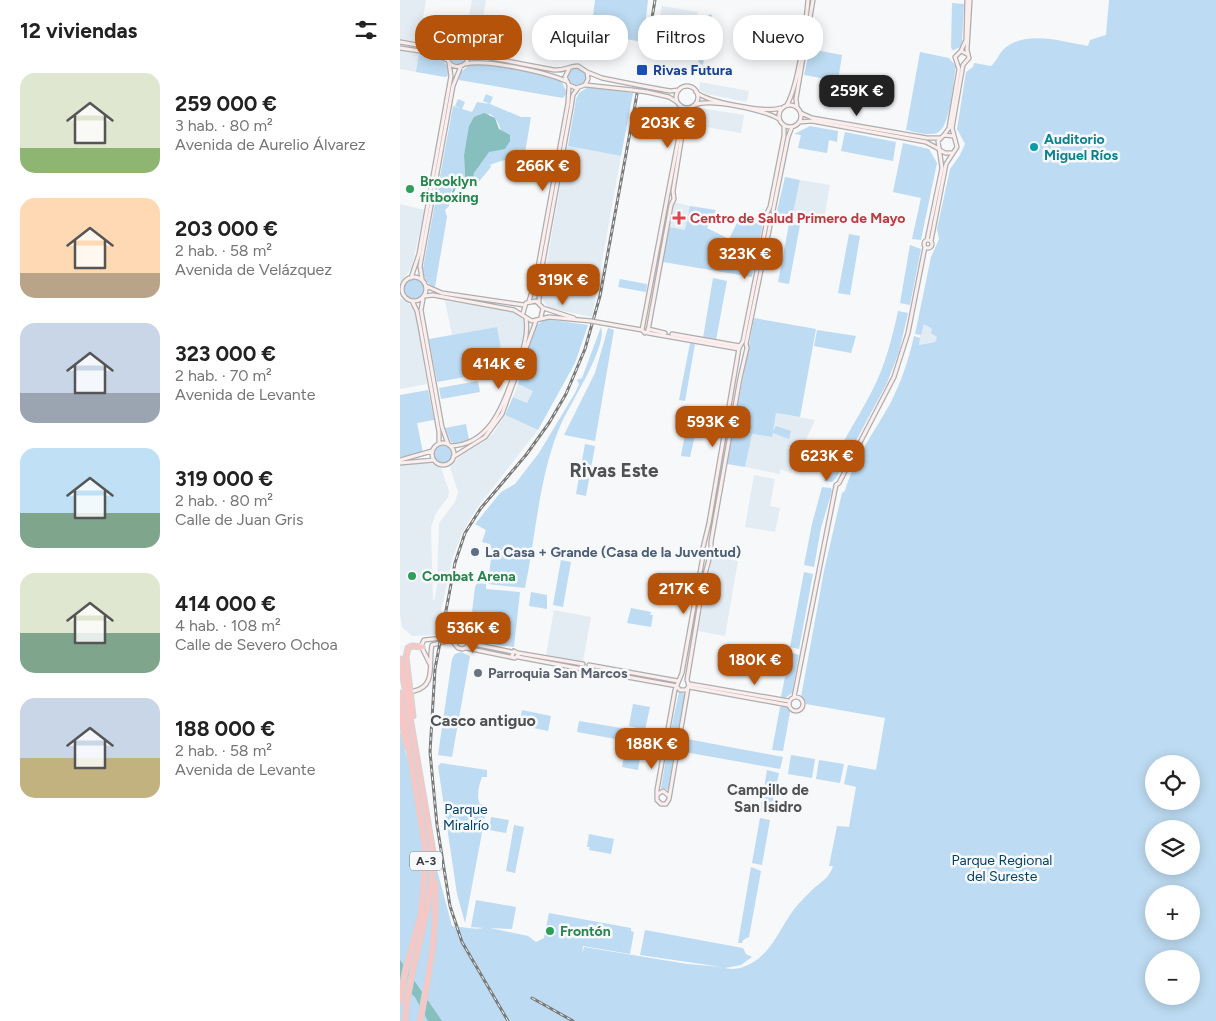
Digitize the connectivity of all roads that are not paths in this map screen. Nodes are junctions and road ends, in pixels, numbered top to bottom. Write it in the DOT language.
graph roads {
  1 [pos="808,0"];
  2 [pos="813,0"];
  3 [pos="968,0"];
  4 [pos="400,42"];
  5 [pos="415,45"];
  6 [pos="400,48"];
  7 [pos="961,51"];
  8 [pos="967,54"];
  9 [pos="467,60"];
  10 [pos="499,60"];
  11 [pos="449,62"];
  12 [pos="957,63"];
  13 [pos="463,65"];
  14 [pos="963,65"];
  15 [pos="569,69"];
  16 [pos="587,72"];
  17 [pos="566,81"];
  18 [pos="569,85"];
  19 [pos="585,85"];
  20 [pos="578,88"];
  21 [pos="680,90"];
  22 [pos="696,92"];
  23 [pos="679,104"];
  24 [pos="787,104"];
  25 [pos="693,106"];
  26 [pos="797,107"];
  27 [pos="781,108"];
  28 [pos="801,113"];
  29 [pos="779,119"];
  30 [pos="799,122"];
  31 [pos="784,125"];
  32 [pos="792,127"];
  33 [pos="944,135"];
  34 [pos="954,136"];
  35 [pos="940,138"];
  36 [pos="939,149"];
  37 [pos="952,153"];
  38 [pos="671,195"];
  39 [pos="669,201"];
  40 [pos="768,212"];
  41 [pos="773,213"];
  42 [pos="769,219"];
  43 [pos="929,241"];
  44 [pos="925,247"];
  45 [pos="411,278"];
  46 [pos="422,280"];
  47 [pos="426,286"];
  48 [pos="401,287"];
  49 [pos="402,295"];
  50 [pos="424,297"];
  51 [pos="529,300"];
  52 [pos="412,301"];
  53 [pos="539,302"];
  54 [pos="524,304"];
  55 [pos="543,308"];
  56 [pos="523,314"];
  57 [pos="526,318"];
  58 [pos="540,318"];
  59 [pos="577,319"];
  60 [pos="536,321"];
  61 [pos="646,330"];
  62 [pos="746,346"];
  63 [pos="740,347"];
  64 [pos="745,352"];
  65 [pos="439,444"];
  66 [pos="449,445"];
  67 [pos="433,451"];
  68 [pos="453,457"];
  69 [pos="434,460"];
  70 [pos="400,461"];
  71 [pos="704,548"];
  72 [pos="710,549"];
  73 [pos="703,556"];
  74 [pos="708,556"];
  75 [pos="460,637"];
  76 [pos="429,640"];
  77 [pos="456,643"];
  78 [pos="469,643"];
  79 [pos="432,646"];
  80 [pos="423,648"];
  81 [pos="466,648"];
  82 [pos="513,652"];
  83 [pos="518,655"];
  84 [pos="512,656"];
  85 [pos="400,659"];
  86 [pos="430,664"];
  87 [pos="582,667"];
  88 [pos="588,667"];
  89 [pos="679,680"];
  90 [pos="687,680"];
  91 [pos="677,686"];
  92 [pos="689,686"];
  93 [pos="414,691"];
  94 [pos="400,693"];
  95 [pos="794,697"];
  96 [pos="789,703"];
  97 [pos="400,713"];
  98 [pos="413,730"];
  99 [pos="667,739"];
  100 [pos="680,742"];
  101 [pos="666,745"];
  102 [pos="679,747"];
  103 [pos="415,782"];
  104 [pos="658,794"];
  105 [pos="669,796"];
  106 [pos="434,869"];
  107 [pos="400,1002"];
  108 [pos="405,1020"];
  109 [pos="420,1021"];
  1 -- 24 [label="street"];
  2 -- 26 [label="street"];
  3 -- 7 [label="street"];
  3 -- 8 [label="street"];
  4 -- 5 [label="street"];
  6 -- 11 [label="street"];
  7 -- 8 [label="street"];
  7 -- 12 [label="street"];
  8 -- 14 [label="street"];
  9 -- 13 [label="street"];
  10 -- 15 [label="street"];
  11 -- 13 [label="street"];
  11 -- 45 [label="street"];
  12 -- 14 [label="street"];
  12 -- 33 [label="street"];
  13 -- 17 [label="street"];
  13 -- 46 [label="street"];
  14 -- 34 [label="street"];
  15 -- 16 [label="street"];
  15 -- 17 [label="street"];
  16 -- 19 [label="street"];
  16 -- 21 [label="street, bridge"];
  17 -- 18 [label="street"];
  18 -- 20 [label="street"];
  18 -- 51 [label="street"];
  19 -- 20 [label="street"];
  19 -- 23 [label="street, bridge"];
  20 -- 53 [label="street"];
  21 -- 22 [label="street"];
  21 -- 23 [label="street"];
  22 -- 25 [label="street"];
  22 -- 27 [label="street"];
  23 -- 25 [label="street"];
  23 -- 38 [label="street"];
  24 -- 26 [label="street"];
  24 -- 27 [label="street"];
  25 -- 29 [label="street"];
  25 -- 38 [label="street"];
  26 -- 28 [label="street"];
  27 -- 29 [label="street"];
  28 -- 30 [label="street"];
  28 -- 35 [label="street"];
  29 -- 31 [label="street"];
  30 -- 32 [label="street"];
  30 -- 36 [label="street"];
  31 -- 32 [label="street"];
  31 -- 40 [label="street"];
  32 -- 41 [label="street"];
  33 -- 34 [label="street"];
  33 -- 35 [label="street"];
  34 -- 37 [label="street"];
  35 -- 36 [label="street"];
  36 -- 37 [label="street"];
  36 -- 43 [label="street"];
  37 -- 43 [label="street"];
  38 -- 39 [label="street"];
  38 -- 39 [label="street"];
  39 -- 61 [label="street"];
  40 -- 41 [label="street"];
  40 -- 42 [label="street"];
  41 -- 42 [label="street"];
  42 -- 62 [label="street"];
  42 -- 63 [label="street"];
  43 -- 44 [label="street"];
  43 -- 44 [label="street"];
  44 -- 95 [label="street"];
  45 -- 46 [label="street"];
  45 -- 48 [label="street"];
  46 -- 47 [label="street"];
  47 -- 50 [label="street"];
  47 -- 54 [label="street"];
  48 -- 49 [label="street"];
  49 -- 52 [label="street"];
  50 -- 52 [label="street"];
  50 -- 56 [label="street"];
  50 -- 66 [label="street"];
  51 -- 53 [label="street"];
  51 -- 54 [label="street"];
  52 -- 65 [label="street"];
  53 -- 55 [label="street"];
  54 -- 56 [label="street"];
  55 -- 58 [label="street"];
  55 -- 59 [label="street"];
  56 -- 57 [label="street"];
  57 -- 60 [label="street"];
  57 -- 66 [label="street"];
  58 -- 59 [label="street"];
  58 -- 60 [label="street"];
  59 -- 61 [label="street, bridge"];
  60 -- 68 [label="street"];
  61 -- 63 [label="street"];
  62 -- 63 [label="street"];
  62 -- 64 [label="street"];
  63 -- 64 [label="street"];
  63 -- 71 [label="street"];
  64 -- 72 [label="street"];
  65 -- 66 [label="street"];
  65 -- 67 [label="street"];
  66 -- 68 [label="street"];
  67 -- 69 [label="street"];
  67 -- 70 [label="street"];
  68 -- 69 [label="street"];
  69 -- 70 [label="street"];
  71 -- 72 [label="street"];
  71 -- 73 [label="street"];
  72 -- 74 [label="street"];
  73 -- 74 [label="street"];
  73 -- 89 [label="street"];
  74 -- 90 [label="street"];
  75 -- 76 [label="street"];
  75 -- 77 [label="street"];
  75 -- 78 [label="street"];
  76 -- 79 [label="street"];
  76 -- 80 [label="street"];
  77 -- 79 [label="street"];
  77 -- 81 [label="street"];
  78 -- 81 [label="street"];
  78 -- 82 [label="street"];
  79 -- 80 [label="street"];
  79 -- 86 [label="street"];
  80 -- 86 [label="street"];
  80 -- 98 [label="highway"];
  81 -- 84 [label="street"];
  82 -- 83 [label="street"];
  82 -- 84 [label="street"];
  83 -- 84 [label="street"];
  83 -- 87 [label="street"];
  85 -- 98 [label="highway, A-3"];
  86 -- 93 [label="street"];
  87 -- 88 [label="street"];
  87 -- 88 [label="street"];
  88 -- 89 [label="street"];
  88 -- 91 [label="street"];
  89 -- 90 [label="street"];
  89 -- 91 [label="street"];
  90 -- 92 [label="street"];
  91 -- 92 [label="street"];
  91 -- 99 [label="street"];
  92 -- 96 [label="street"];
  92 -- 100 [label="street"];
  94 -- 103 [label="highway, A-3"];
  95 -- 96 [label="street"];
  95 -- 96 [label="street"];
  97 -- 103 [label="highway"];
  98 -- 106 [label="highway, A-3"];
  99 -- 100 [label="street"];
  99 -- 101 [label="street"];
  100 -- 102 [label="street"];
  101 -- 102 [label="street"];
  101 -- 104 [label="street"];
  102 -- 105 [label="street"];
  103 -- 107 [label="highway, A-3"];
  104 -- 105 [label="street"];
  104 -- 105 [label="street"];
  106 -- 108 [label="highway, A-3"];
  106 -- 109 [label="highway"];
}
